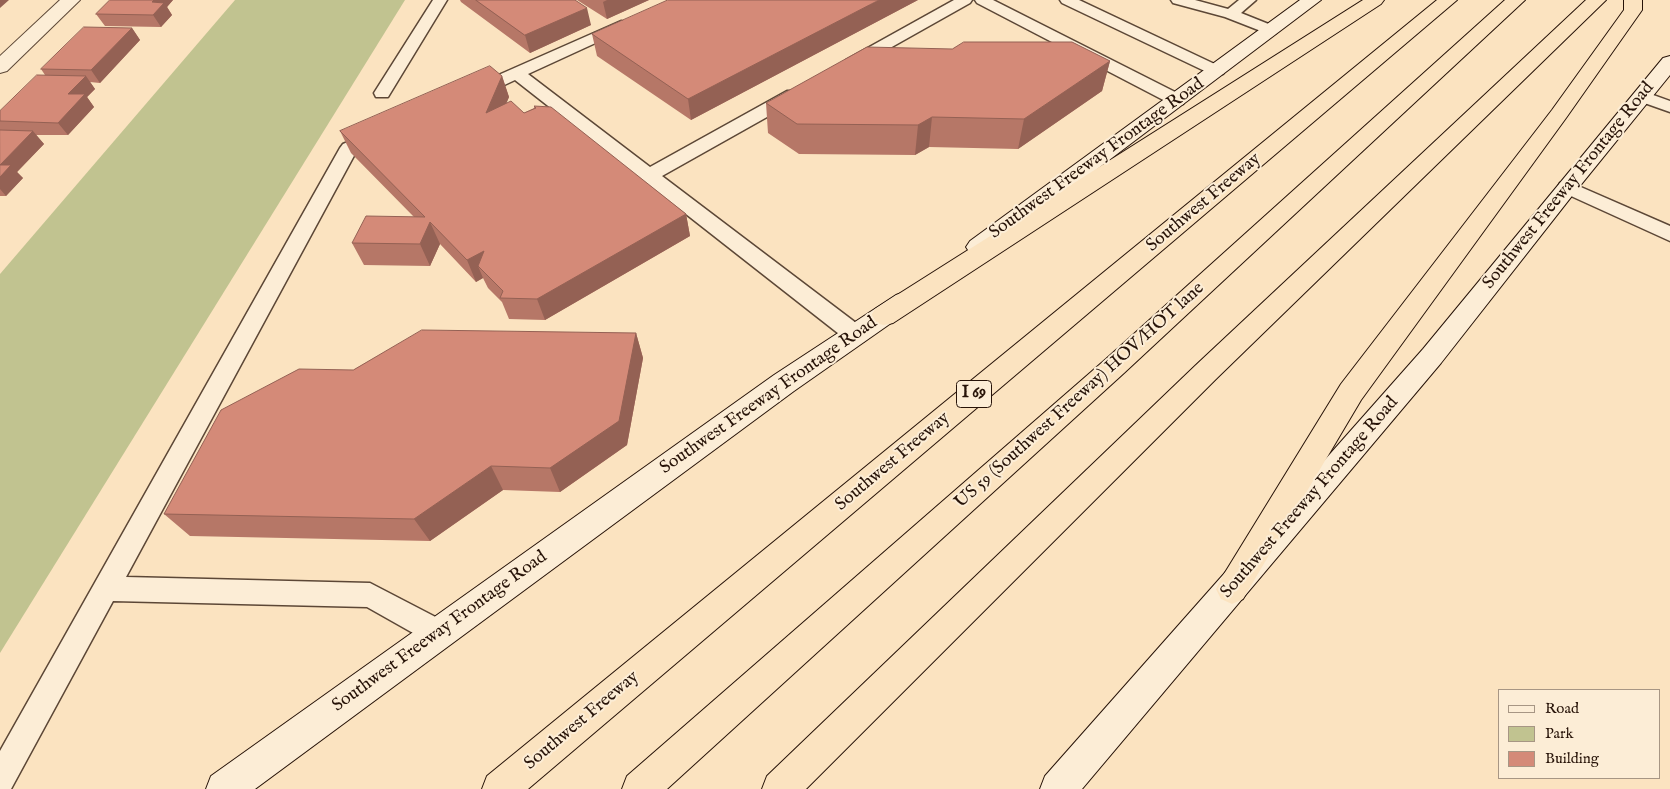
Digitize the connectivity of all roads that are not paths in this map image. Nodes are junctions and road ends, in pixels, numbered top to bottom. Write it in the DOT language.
graph roads {
  1 [pos="71,0"];
  2 [pos="440,0"];
  3 [pos="965,0"];
  4 [pos="982,0"];
  5 [pos="1067,0"];
  6 [pos="1178,0"];
  7 [pos="1249,0"];
  8 [pos="1312,0"];
  9 [pos="1375,0"];
  10 [pos="1448,0"];
  11 [pos="1516,0"];
  12 [pos="1597,0"];
  13 [pos="1634,0"];
  14 [pos="1230,14"];
  15 [pos="636,20"];
  16 [pos="1272,30"];
  17 [pos="1670,62"];
  18 [pos="0,67"];
  19 [pos="836,71"];
  20 [pos="1216,71"];
  21 [pos="518,74"];
  22 [pos="811,86"];
  23 [pos="382,93"];
  24 [pos="1642,96"];
  25 [pos="1177,100"];
  26 [pos="456,101"];
  27 [pos="1670,107"];
  28 [pos="393,128"];
  29 [pos="648,176"];
  30 [pos="1567,187"];
  31 [pos="1670,234"];
  32 [pos="884,316"];
  33 [pos="856,335"];
  34 [pos="106,589"];
  35 [pos="1232,589"];
  36 [pos="439,633"];
  37 [pos="0,780"];
  38 [pos="224,789"];
  39 [pos="500,789"];
  40 [pos="640,789"];
  41 [pos="780,789"];
  42 [pos="1058,789"];
  1 -- 18 [label="main road"];
  2 -- 23 [label="lane"];
  3 -- 19 [label="lane"];
  4 -- 25 [label="lane"];
  5 -- 20 [label="lane"];
  6 -- 14 [label="lane"];
  7 -- 14 [label="lane"];
  8 -- 16 [label="main road, Southwest Freeway Frontage Road"];
  9 -- 32 [label="highway"];
  10 -- 39 [label="highway, Southwest Freeway / I 69"];
  11 -- 40 [label="highway, US 59 (Southwest Freeway) HOV/HOT lane"];
  12 -- 41 [label="highway"];
  13 -- 35 [label="highway"];
  14 -- 16 [label="lane"];
  15 -- 21 [label="lane"];
  16 -- 20 [label="main road, Southwest Freeway Frontage Road"];
  17 -- 24 [label="main road, Southwest Freeway Frontage Road"];
  20 -- 25 [label="main road, Southwest Freeway Frontage Road"];
  21 -- 26 [label="lane"];
  21 -- 29 [label="lane"];
  22 -- 29 [label="lane"];
  24 -- 27 [label="lane"];
  24 -- 30 [label="main road, Southwest Freeway Frontage Road"];
  25 -- 32 [label="main road, Southwest Freeway Frontage Road"];
  28 -- 34 [label="lane"];
  29 -- 33 [label="lane"];
  30 -- 31 [label="lane"];
  30 -- 35 [label="main road, Southwest Freeway Frontage Road"];
  32 -- 33 [label="main road, Southwest Freeway Frontage Road"];
  33 -- 36 [label="main road, Southwest Freeway Frontage Road"];
  34 -- 36 [label="lane"];
  34 -- 37 [label="lane"];
  35 -- 42 [label="main road, Southwest Freeway Frontage Road"];
  36 -- 38 [label="main road, Southwest Freeway Frontage Road"];
}
